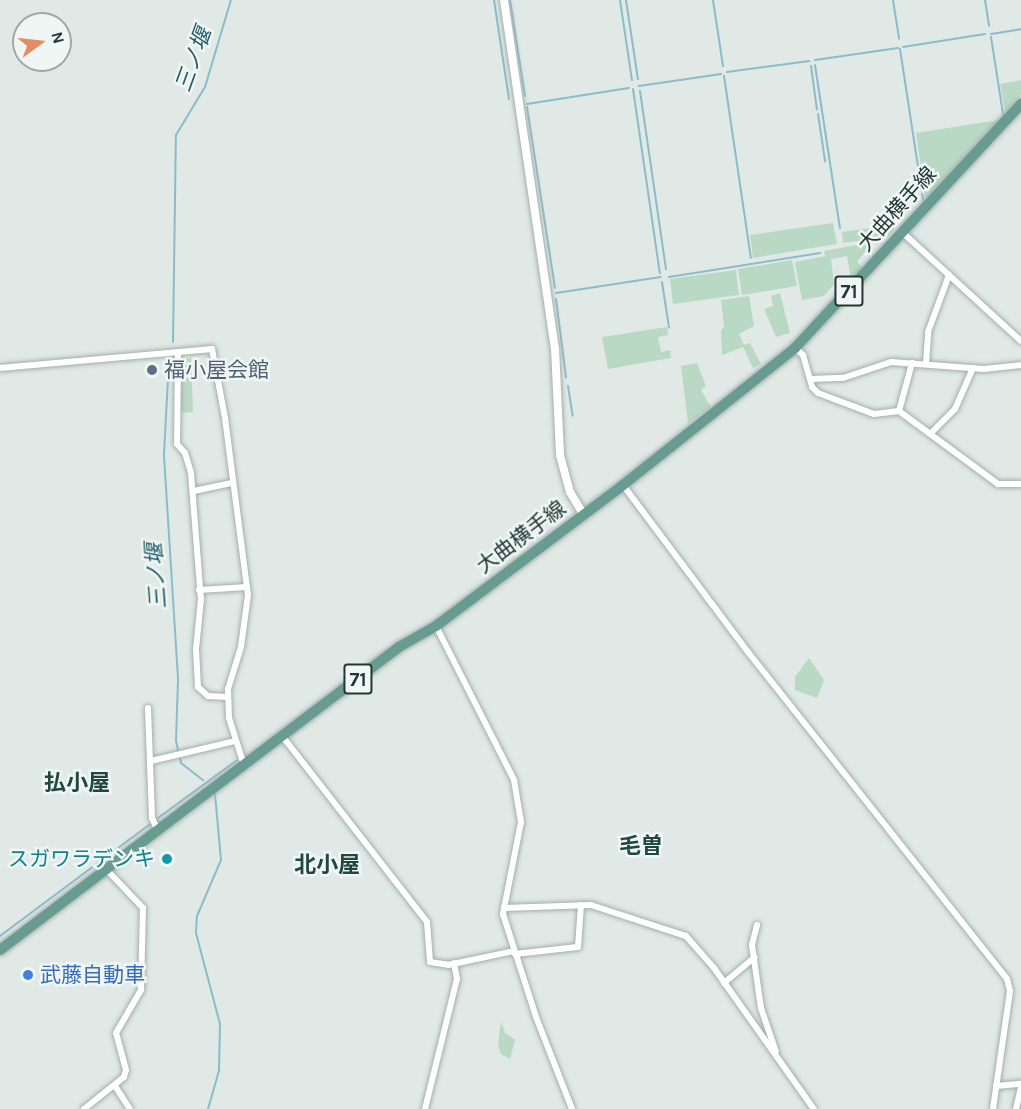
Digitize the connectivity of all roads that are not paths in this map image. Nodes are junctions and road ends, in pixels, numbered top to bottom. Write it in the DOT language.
graph roads {
  1 [pos="504,0"];
  2 [pos="1021,104"];
  3 [pos="902,232"];
  4 [pos="949,275"];
  5 [pos="1021,341"];
  6 [pos="795,348"];
  7 [pos="178,352"];
  8 [pos="912,363"];
  9 [pos="926,364"];
  10 [pos="1021,365"];
  11 [pos="0,368"];
  12 [pos="973,368"];
  13 [pos="810,379"];
  14 [pos="899,411"];
  15 [pos="930,434"];
  16 [pos="233,483"];
  17 [pos="1021,484"];
  18 [pos="623,485"];
  19 [pos="194,491"];
  20 [pos="584,514"];
  21 [pos="247,587"];
  22 [pos="199,590"];
  23 [pos="436,626"];
  24 [pos="228,697"];
  25 [pos="148,708"];
  26 [pos="283,737"];
  27 [pos="235,741"];
  28 [pos="151,761"];
  29 [pos="244,765"];
  30 [pos="158,831"];
  31 [pos="107,870"];
  32 [pos="581,905"];
  33 [pos="504,908"];
  34 [pos="757,925"];
  35 [pos="0,950"];
  36 [pos="514,953"];
  37 [pos="755,957"];
  38 [pos="454,963"];
  39 [pos="724,983"];
  40 [pos="778,1059"];
  41 [pos="115,1086"];
  42 [pos="996,1086"];
  43 [pos="1021,1086"];
  44 [pos="84,1109"];
  45 [pos="130,1109"];
  46 [pos="425,1109"];
  47 [pos="572,1109"];
  48 [pos="814,1109"];
  49 [pos="993,1109"];
  50 [pos="1016,1109"];
  1 -- 20 [label="street"];
  2 -- 3 [label="main road, 大曲横手線 / 71"];
  3 -- 4 [label="street"];
  3 -- 6 [label="main road, 大曲横手線 / 71"];
  4 -- 5 [label="street"];
  4 -- 9 [label="street"];
  6 -- 13 [label="street"];
  6 -- 18 [label="main road, 大曲横手線 / 71"];
  7 -- 11 [label="street"];
  7 -- 16 [label="street"];
  7 -- 19 [label="street"];
  8 -- 9 [label="street"];
  8 -- 13 [label="street"];
  8 -- 14 [label="street"];
  9 -- 12 [label="street"];
  10 -- 12 [label="street"];
  12 -- 15 [label="street"];
  13 -- 14 [label="street"];
  14 -- 15 [label="street"];
  15 -- 17 [label="street"];
  16 -- 19 [label="street"];
  16 -- 21 [label="street"];
  18 -- 20 [label="main road, 大曲横手線 / 71"];
  18 -- 42 [label="street"];
  19 -- 22 [label="street"];
  20 -- 23 [label="main road, 大曲横手線 / 71"];
  21 -- 22 [label="street"];
  21 -- 24 [label="street"];
  22 -- 24 [label="street"];
  23 -- 26 [label="main road, 大曲横手線 / 71"];
  23 -- 33 [label="street"];
  24 -- 27 [label="street"];
  25 -- 28 [label="street"];
  26 -- 29 [label="main road, 大曲横手線 / 71"];
  26 -- 38 [label="street"];
  27 -- 28 [label="street"];
  27 -- 29 [label="street"];
  28 -- 30 [label="street"];
  29 -- 30 [label="main road, 大曲横手線 / 71"];
  30 -- 31 [label="main road, 大曲横手線 / 71"];
  31 -- 35 [label="main road, 大曲横手線 / 71"];
  31 -- 41 [label="street"];
  32 -- 33 [label="street"];
  32 -- 36 [label="street"];
  32 -- 39 [label="street"];
  33 -- 36 [label="street"];
  34 -- 37 [label="street"];
  36 -- 38 [label="street"];
  36 -- 47 [label="street"];
  37 -- 39 [label="street"];
  37 -- 40 [label="street"];
  38 -- 46 [label="street"];
  39 -- 40 [label="street"];
  40 -- 48 [label="street"];
  41 -- 44 [label="street"];
  41 -- 45 [label="street"];
  42 -- 43 [label="street"];
  42 -- 49 [label="street"];
  43 -- 50 [label="street"];
}
